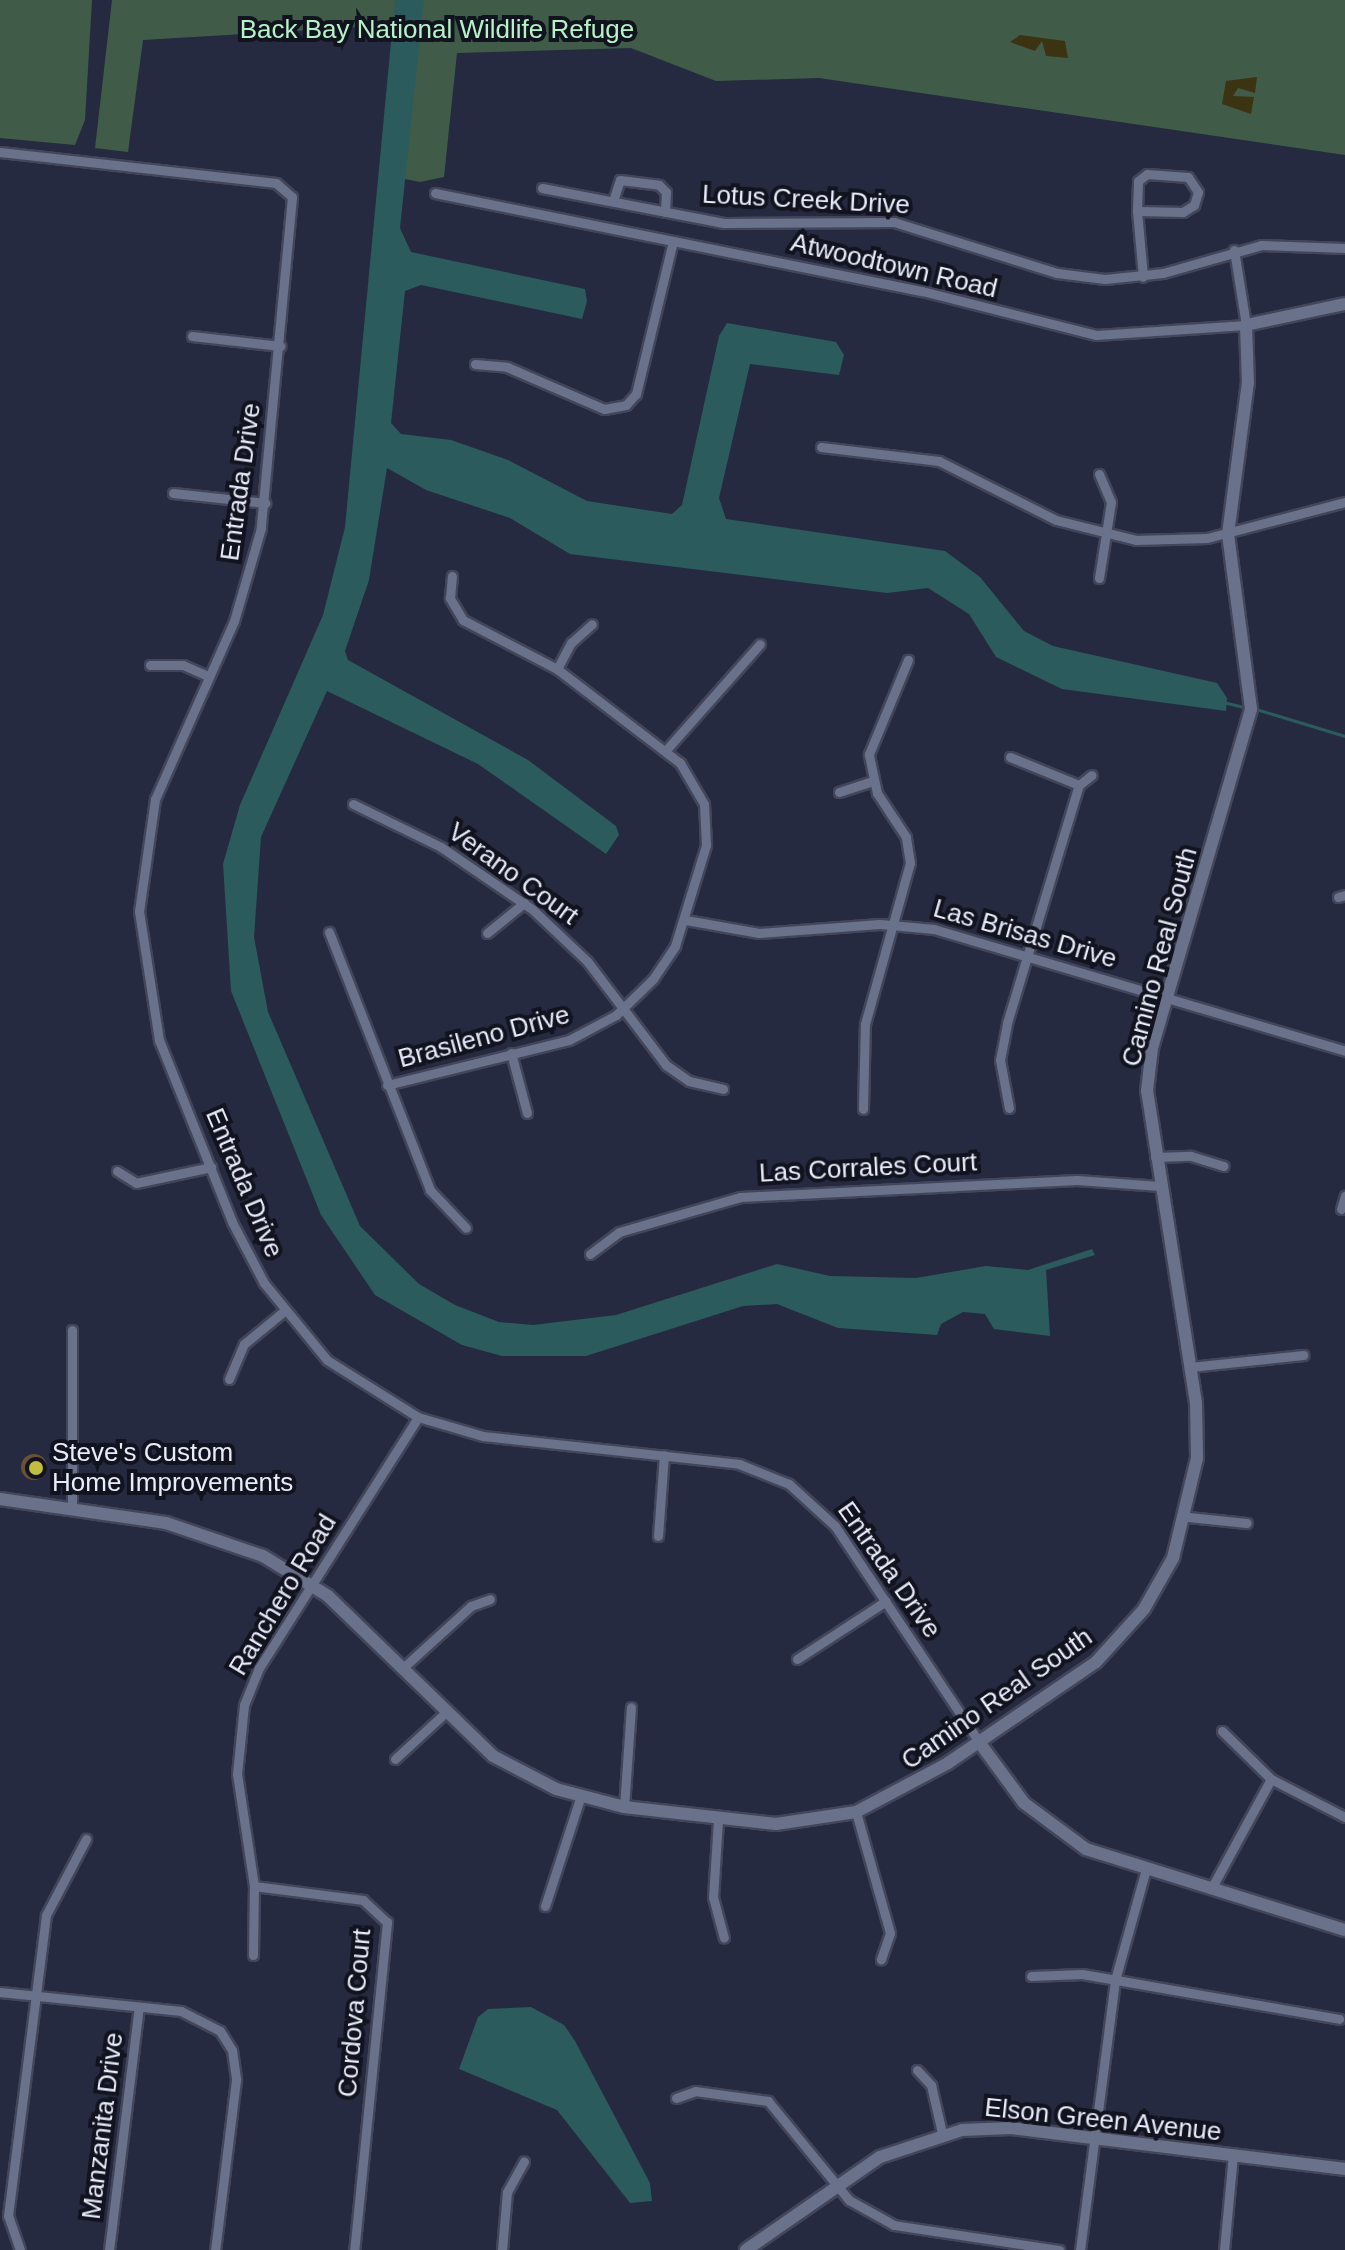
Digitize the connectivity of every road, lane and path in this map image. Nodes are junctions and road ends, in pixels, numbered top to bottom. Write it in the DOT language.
graph roads {
  1 [pos="0,152"];
  2 [pos="542,188"];
  3 [pos="435,193"];
  4 [pos="613,201"];
  5 [pos="1137,211"];
  6 [pos="665,212"];
  7 [pos="673,241"];
  8 [pos="1345,248"];
  9 [pos="1234,250"];
  10 [pos="1143,277"];
  11 [pos="1345,304"];
  12 [pos="1246,325"];
  13 [pos="192,336"];
  14 [pos="280,346"];
  15 [pos="475,364"];
  16 [pos="821,447"];
  17 [pos="1099,474"];
  18 [pos="173,493"];
  19 [pos="1345,502"];
  20 [pos="265,503"];
  21 [pos="1228,534"];
  22 [pos="1106,535"];
  23 [pos="452,576"];
  24 [pos="1099,578"];
  25 [pos="592,624"];
  26 [pos="760,644"];
  27 [pos="908,660"];
  28 [pos="150,665"];
  29 [pos="557,669"];
  30 [pos="208,676"];
  31 [pos="667,749"];
  32 [pos="1010,757"];
  33 [pos="1092,775"];
  34 [pos="873,781"];
  35 [pos="1079,785"];
  36 [pos="839,792"];
  37 [pos="353,804"];
  38 [pos="524,903"];
  39 [pos="686,920"];
  40 [pos="892,924"];
  41 [pos="329,932"];
  42 [pos="487,933"];
  43 [pos="1027,956"];
  44 [pos="1167,997"];
  45 [pos="622,1010"];
  46 [pos="1345,1051"];
  47 [pos="511,1053"];
  48 [pos="387,1085"];
  49 [pos="723,1089"];
  50 [pos="1009,1108"];
  51 [pos="863,1109"];
  52 [pos="527,1113"];
  53 [pos="1155,1157"];
  54 [pos="1223,1166"];
  55 [pos="211,1167"];
  56 [pos="117,1171"];
  57 [pos="1160,1186"];
  58 [pos="1345,1196"];
  59 [pos="1341,1209"];
  60 [pos="466,1228"];
  61 [pos="590,1254"];
  62 [pos="283,1312"];
  63 [pos="72,1330"];
  64 [pos="1303,1355"];
  65 [pos="1190,1367"];
  66 [pos="229,1379"];
  67 [pos="418,1417"];
  68 [pos="664,1455"];
  69 [pos="0,1499"];
  70 [pos="72,1510"];
  71 [pos="1188,1517"];
  72 [pos="1247,1523"];
  73 [pos="658,1536"];
  74 [pos="313,1585"];
  75 [pos="490,1599"];
  76 [pos="886,1601"];
  77 [pos="797,1659"];
  78 [pos="405,1666"];
  79 [pos="631,1707"];
  80 [pos="445,1713"];
  81 [pos="1222,1731"];
  82 [pos="979,1742"];
  83 [pos="395,1759"];
  84 [pos="1271,1779"];
  85 [pos="580,1798"];
  86 [pos="624,1807"];
  87 [pos="856,1812"];
  88 [pos="1345,1817"];
  89 [pos="718,1820"];
  90 [pos="86,1839"];
  91 [pos="1146,1869"];
  92 [pos="254,1886"];
  93 [pos="1211,1889"];
  94 [pos="545,1906"];
  95 [pos="1345,1930"];
  96 [pos="724,1938"];
  97 [pos="253,1955"];
  98 [pos="881,1959"];
  99 [pos="1031,1976"];
  100 [pos="1115,1980"];
  101 [pos="0,1992"];
  102 [pos="36,1996"];
  103 [pos="139,2007"];
  104 [pos="1339,2019"];
  105 [pos="917,2070"];
  106 [pos="676,2098"];
  107 [pos="942,2133"];
  108 [pos="1094,2138"];
  109 [pos="1233,2155"];
  110 [pos="524,2161"];
  111 [pos="1345,2169"];
  112 [pos="836,2186"];
  113 [pos="20,2250"];
  114 [pos="109,2250"];
  115 [pos="215,2250"];
  116 [pos="354,2250"];
  117 [pos="502,2250"];
  118 [pos="746,2250"];
  119 [pos="1059,2250"];
  120 [pos="1080,2250"];
  121 [pos="1224,2250"];
  1 -- 14 [label="street, Entrada Drive"];
  2 -- 4 [label="street, Lotus Creek Drive"];
  3 -- 7 [label="street, Atwoodtown Road"];
  4 -- 6 [label="street, Lotus Creek Drive"];
  4 -- 6 [label="street"];
  5 -- 5 [label="street"];
  5 -- 10 [label="street"];
  6 -- 10 [label="street, Lotus Creek Drive"];
  7 -- 12 [label="street, Atwoodtown Road"];
  7 -- 15 [label="street"];
  8 -- 9 [label="street, Lotus Creek Drive"];
  9 -- 10 [label="street, Lotus Creek Drive"];
  9 -- 12 [label="street, Camino Real South"];
  11 -- 12 [label="street, Atwoodtown Road"];
  12 -- 21 [label="street, Camino Real South"];
  13 -- 14 [label="street"];
  14 -- 20 [label="street, Entrada Drive"];
  16 -- 22 [label="street"];
  17 -- 22 [label="street"];
  18 -- 20 [label="street"];
  19 -- 21 [label="street"];
  20 -- 30 [label="street, Entrada Drive"];
  21 -- 22 [label="street"];
  21 -- 44 [label="street, Camino Real South"];
  22 -- 24 [label="street"];
  23 -- 29 [label="street, Brasileno Drive"];
  25 -- 29 [label="street"];
  26 -- 31 [label="street"];
  27 -- 34 [label="street"];
  28 -- 30 [label="street"];
  29 -- 31 [label="street, Brasileno Drive"];
  30 -- 55 [label="street, Entrada Drive"];
  31 -- 39 [label="street, Brasileno Drive"];
  32 -- 35 [label="street"];
  33 -- 35 [label="street"];
  34 -- 36 [label="street"];
  34 -- 40 [label="street"];
  35 -- 43 [label="street"];
  37 -- 38 [label="street, Verano Court"];
  38 -- 42 [label="street"];
  38 -- 45 [label="street, Verano Court"];
  39 -- 40 [label="street, Las Brisas Drive"];
  39 -- 45 [label="street, Brasileno Drive"];
  40 -- 43 [label="street, Las Brisas Drive"];
  40 -- 51 [label="street"];
  41 -- 48 [label="street"];
  43 -- 44 [label="street, Las Brisas Drive"];
  43 -- 50 [label="street"];
  44 -- 46 [label="street, Las Brisas Drive"];
  44 -- 53 [label="street, Camino Real South"];
  45 -- 47 [label="street, Brasileno Drive"];
  45 -- 49 [label="street, Verano Court"];
  47 -- 48 [label="street, Brasileno Drive"];
  47 -- 52 [label="street"];
  48 -- 60 [label="street"];
  53 -- 54 [label="street"];
  53 -- 57 [label="street, Camino Real South"];
  55 -- 56 [label="street"];
  55 -- 62 [label="street, Entrada Drive"];
  57 -- 61 [label="street, Las Corrales Court"];
  57 -- 65 [label="street, Camino Real South"];
  58 -- 59 [label="street"];
  62 -- 66 [label="street"];
  62 -- 67 [label="street, Entrada Drive"];
  63 -- 70 [label="street"];
  64 -- 65 [label="street"];
  65 -- 71 [label="street, Camino Real South"];
  67 -- 68 [label="street, Entrada Drive"];
  67 -- 74 [label="street, Ranchero Road"];
  68 -- 73 [label="street"];
  68 -- 76 [label="street, Entrada Drive"];
  69 -- 70 [label="street, Camino Real South"];
  70 -- 74 [label="street, Camino Real South"];
  71 -- 72 [label="street"];
  71 -- 82 [label="street, Camino Real South"];
  74 -- 78 [label="street, Camino Real South"];
  74 -- 92 [label="street, Ranchero Road"];
  75 -- 78 [label="street"];
  76 -- 77 [label="street"];
  76 -- 82 [label="street, Entrada Drive"];
  78 -- 80 [label="street, Camino Real South"];
  79 -- 86 [label="street"];
  80 -- 83 [label="street"];
  80 -- 85 [label="street, Camino Real South"];
  81 -- 84 [label="street"];
  82 -- 87 [label="street, Camino Real South"];
  82 -- 91 [label="street, Entrada Drive"];
  84 -- 88 [label="street"];
  84 -- 93 [label="street"];
  85 -- 86 [label="street, Camino Real South"];
  85 -- 94 [label="street"];
  86 -- 89 [label="street, Camino Real South"];
  87 -- 89 [label="street, Camino Real South"];
  87 -- 98 [label="street"];
  89 -- 96 [label="street"];
  90 -- 102 [label="street"];
  91 -- 93 [label="street, Entrada Drive"];
  91 -- 100 [label="street"];
  92 -- 97 [label="street, Ranchero Road"];
  92 -- 116 [label="street, Cordova Court"];
  93 -- 95 [label="street, Entrada Drive"];
  99 -- 100 [label="street"];
  100 -- 104 [label="street"];
  100 -- 108 [label="street"];
  101 -- 102 [label="street"];
  102 -- 103 [label="street"];
  102 -- 113 [label="street"];
  103 -- 114 [label="street, Manzanita Drive"];
  103 -- 115 [label="street"];
  105 -- 107 [label="street"];
  106 -- 112 [label="street"];
  107 -- 108 [label="street, Elson Green Avenue"];
  107 -- 112 [label="street, Elson Green Avenue"];
  108 -- 109 [label="street, Elson Green Avenue"];
  108 -- 120 [label="street"];
  109 -- 111 [label="street, Elson Green Avenue"];
  109 -- 121 [label="street"];
  110 -- 117 [label="street"];
  112 -- 118 [label="street, Elson Green Avenue"];
  112 -- 119 [label="street"];
}
